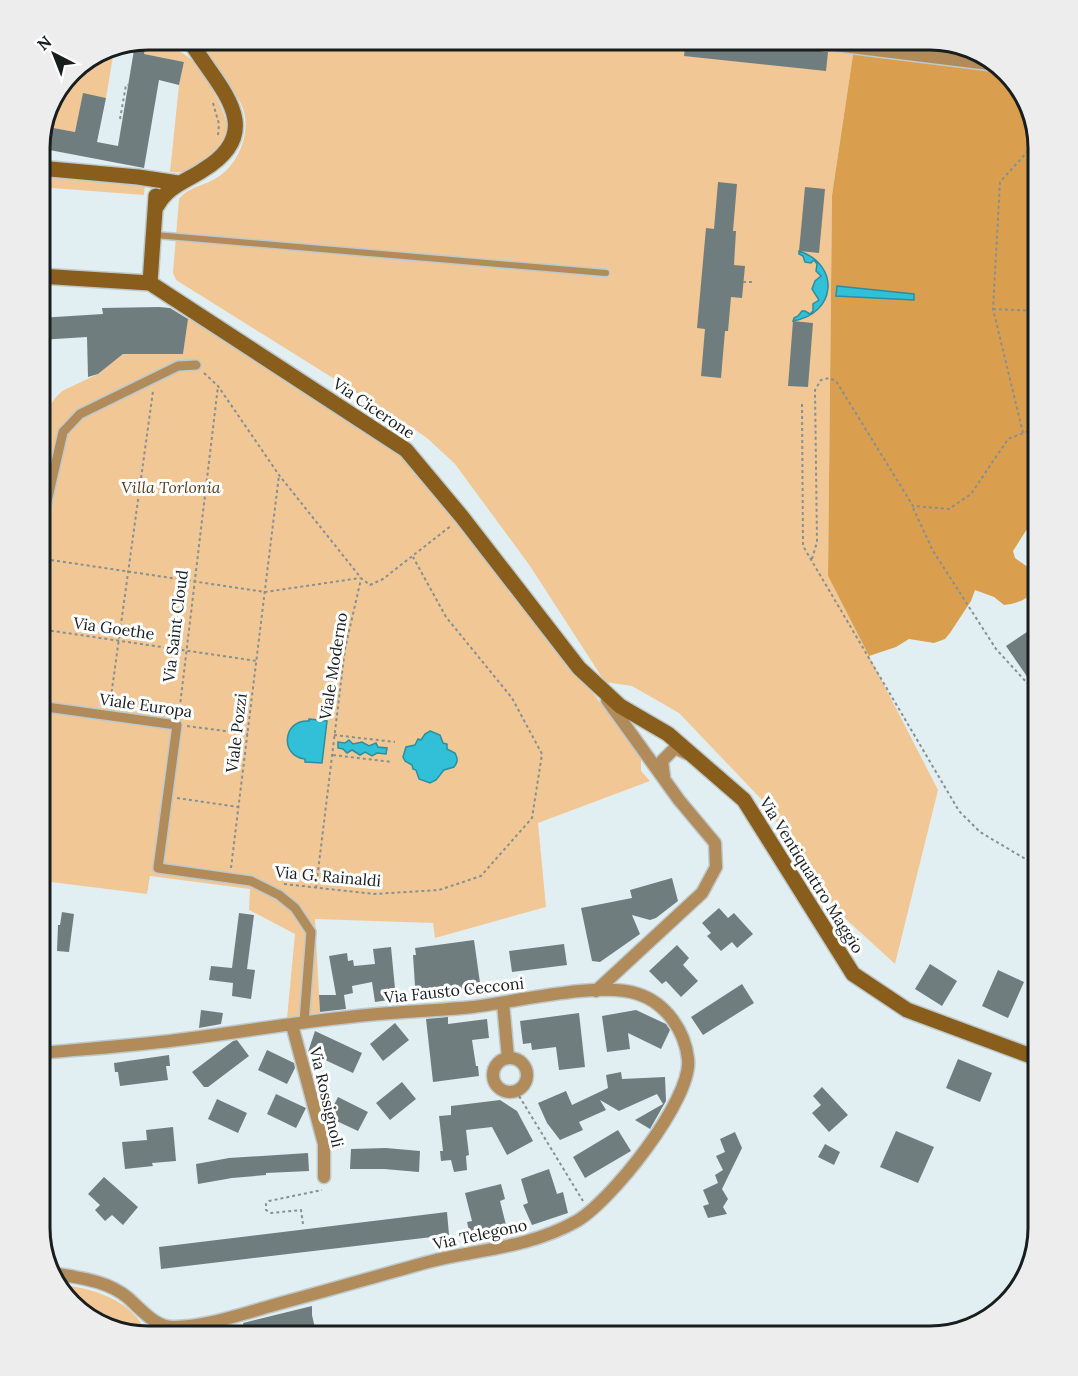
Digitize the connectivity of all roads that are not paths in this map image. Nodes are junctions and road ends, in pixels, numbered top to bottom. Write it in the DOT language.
graph roads {
  1 [pos="196,50"];
  2 [pos="875,50"];
  3 [pos="980,63"];
  4 [pos="50,169"];
  5 [pos="138,177"];
  6 [pos="178,183"];
  7 [pos="157,206"];
  8 [pos="154,235"];
  9 [pos="606,273"];
  10 [pos="50,277"];
  11 [pos="150,283"];
  12 [pos="196,365"];
  13 [pos="50,484"];
  14 [pos="579,668"];
  15 [pos="596,684"];
  16 [pos="50,707"];
  17 [pos="694,757"];
  18 [pos="665,780"];
  19 [pos="596,991"];
  20 [pos="503,1003"];
  21 [pos="298,1023"];
  22 [pos="50,1052"];
  23 [pos="1028,1055"];
  24 [pos="508,1058"];
  25 [pos="323,1183"];
  26 [pos="62,1275"];
  27 [pos="161,1326"];
  28 [pos="191,1326"];
  1 -- 6 [label="main road"];
  2 -- 3 [label="street"];
  4 -- 5 [label="main road"];
  5 -- 6 [label="main road"];
  5 -- 7 [label="main road"];
  6 -- 7 [label="main road"];
  7 -- 8 [label="main road"];
  8 -- 9 [label="lane"];
  8 -- 11 [label="main road"];
  10 -- 11 [label="main road"];
  11 -- 14 [label="main road, Via Cicerone"];
  12 -- 13 [label="street"];
  14 -- 15 [label="main road, Via Ventiquattro Maggio"];
  15 -- 17 [label="main road, Via Ventiquattro Maggio"];
  15 -- 18 [label="street"];
  16 -- 21 [label="street, Viale Europa"];
  17 -- 18 [label="street"];
  17 -- 23 [label="main road, Via Ventiquattro Maggio"];
  18 -- 19 [label="street"];
  19 -- 20 [label="street, Via Fausto Cecconi"];
  19 -- 28 [label="street, Via Telegono"];
  20 -- 21 [label="street, Via Fausto Cecconi"];
  20 -- 24 [label="street"];
  21 -- 22 [label="street, Via Fausto Cecconi"];
  21 -- 25 [label="street, Via Rossignoli"];
  24 -- 24 [label="street"];
  26 -- 27 [label="street"];
}
